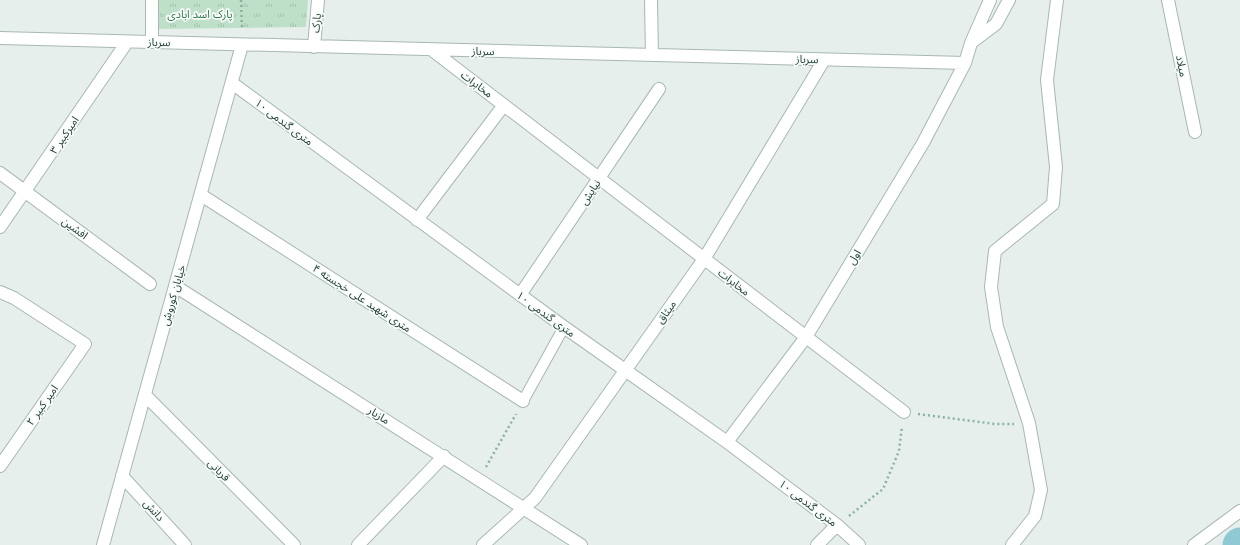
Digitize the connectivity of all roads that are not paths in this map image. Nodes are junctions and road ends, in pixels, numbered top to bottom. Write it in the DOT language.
graph roads {
  1 [pos="152,0"];
  2 [pos="318,0"];
  3 [pos="651,0"];
  4 [pos="990,0"];
  5 [pos="1010,0"];
  6 [pos="1057,0"];
  7 [pos="1168,0"];
  8 [pos="0,38"];
  9 [pos="127,42"];
  10 [pos="152,42"];
  11 [pos="971,43"];
  12 [pos="242,45"];
  13 [pos="314,46"];
  14 [pos="432,50"];
  15 [pos="652,55"];
  16 [pos="824,60"];
  17 [pos="965,63"];
  18 [pos="232,83"];
  19 [pos="659,89"];
  20 [pos="504,105"];
  21 [pos="1195,132"];
  22 [pos="0,173"];
  23 [pos="599,178"];
  24 [pos="25,192"];
  25 [pos="201,195"];
  26 [pos="417,220"];
  27 [pos="0,228"];
  28 [pos="704,259"];
  29 [pos="150,284"];
  30 [pos="175,286"];
  31 [pos="0,292"];
  32 [pos="520,295"];
  33 [pos="564,327"];
  34 [pos="806,337"];
  35 [pos="625,370"];
  36 [pos="145,395"];
  37 [pos="523,401"];
  38 [pos="904,412"];
  39 [pos="727,442"];
  40 [pos="444,456"];
  41 [pos="0,466"];
  42 [pos="122,476"];
  43 [pos="524,508"];
  44 [pos="1240,511"];
  45 [pos="838,525"];
  46 [pos="103,545"];
  47 [pos="185,545"];
  48 [pos="294,545"];
  49 [pos="358,545"];
  50 [pos="483,545"];
  51 [pos="581,545"];
  52 [pos="817,545"];
  53 [pos="859,545"];
  54 [pos="1012,545"];
  55 [pos="1194,545"];
  1 -- 10 [label="street"];
  2 -- 13 [label="street, پارک"];
  3 -- 15 [label="street"];
  4 -- 11 [label="street"];
  5 -- 11 [label="street"];
  6 -- 54 [label="street"];
  7 -- 21 [label="street, میلاد"];
  8 -- 9 [label="street, سرباز"];
  9 -- 10 [label="street, سرباز"];
  9 -- 24 [label="street, امیرکبیر ۳"];
  10 -- 12 [label="street, سرباز"];
  11 -- 17 [label="street"];
  12 -- 13 [label="street, سرباز"];
  12 -- 18 [label="street, خیابان کوروش"];
  13 -- 14 [label="street, سرباز"];
  14 -- 15 [label="street, سرباز"];
  14 -- 20 [label="street, مخابرات"];
  15 -- 16 [label="street, سرباز"];
  16 -- 17 [label="street, سرباز"];
  16 -- 28 [label="street, میثاق"];
  17 -- 34 [label="street, اول"];
  18 -- 25 [label="street, خیابان کوروش"];
  18 -- 26 [label="street, ۱۰ متری گندمی"];
  19 -- 23 [label="street, نیایش"];
  20 -- 23 [label="street, مخابرات"];
  20 -- 26 [label="street"];
  22 -- 24 [label="street, افشین"];
  23 -- 28 [label="street, مخابرات"];
  23 -- 32 [label="street, نیایش"];
  24 -- 27 [label="street, امیرکبیر ۳"];
  24 -- 29 [label="street, افشین"];
  25 -- 30 [label="street, خیابان کوروش"];
  25 -- 37 [label="street, ۴ متری شهید علی خجسته"];
  26 -- 32 [label="street, ۱۰ متری گندمی"];
  28 -- 34 [label="street, مخابرات"];
  28 -- 35 [label="street, میثاق"];
  30 -- 36 [label="street, خیابان کوروش"];
  30 -- 40 [label="street, مازیار"];
  31 -- 41 [label="street, امیر کبیر ۲"];
  32 -- 33 [label="street, ۱۰ متری گندمی"];
  33 -- 35 [label="street, ۱۰ متری گندمی"];
  33 -- 37 [label="lane"];
  34 -- 38 [label="street, مخابرات"];
  34 -- 39 [label="street, اول"];
  35 -- 39 [label="street, ۱۰ متری گندمی"];
  35 -- 43 [label="street, میثاق"];
  36 -- 42 [label="street, خیابان کوروش"];
  36 -- 48 [label="street, قربانی"];
  39 -- 45 [label="street, ۱۰ متری گندمی"];
  40 -- 43 [label="street, مازیار"];
  40 -- 49 [label="street"];
  42 -- 46 [label="street, خیابان کوروش"];
  42 -- 47 [label="street, دانش"];
  43 -- 50 [label="street, میثاق"];
  43 -- 51 [label="street, مازیار"];
  44 -- 55 [label="street"];
  45 -- 52 [label="street"];
  45 -- 53 [label="street, ۱۰ متری گندمی"];
}
